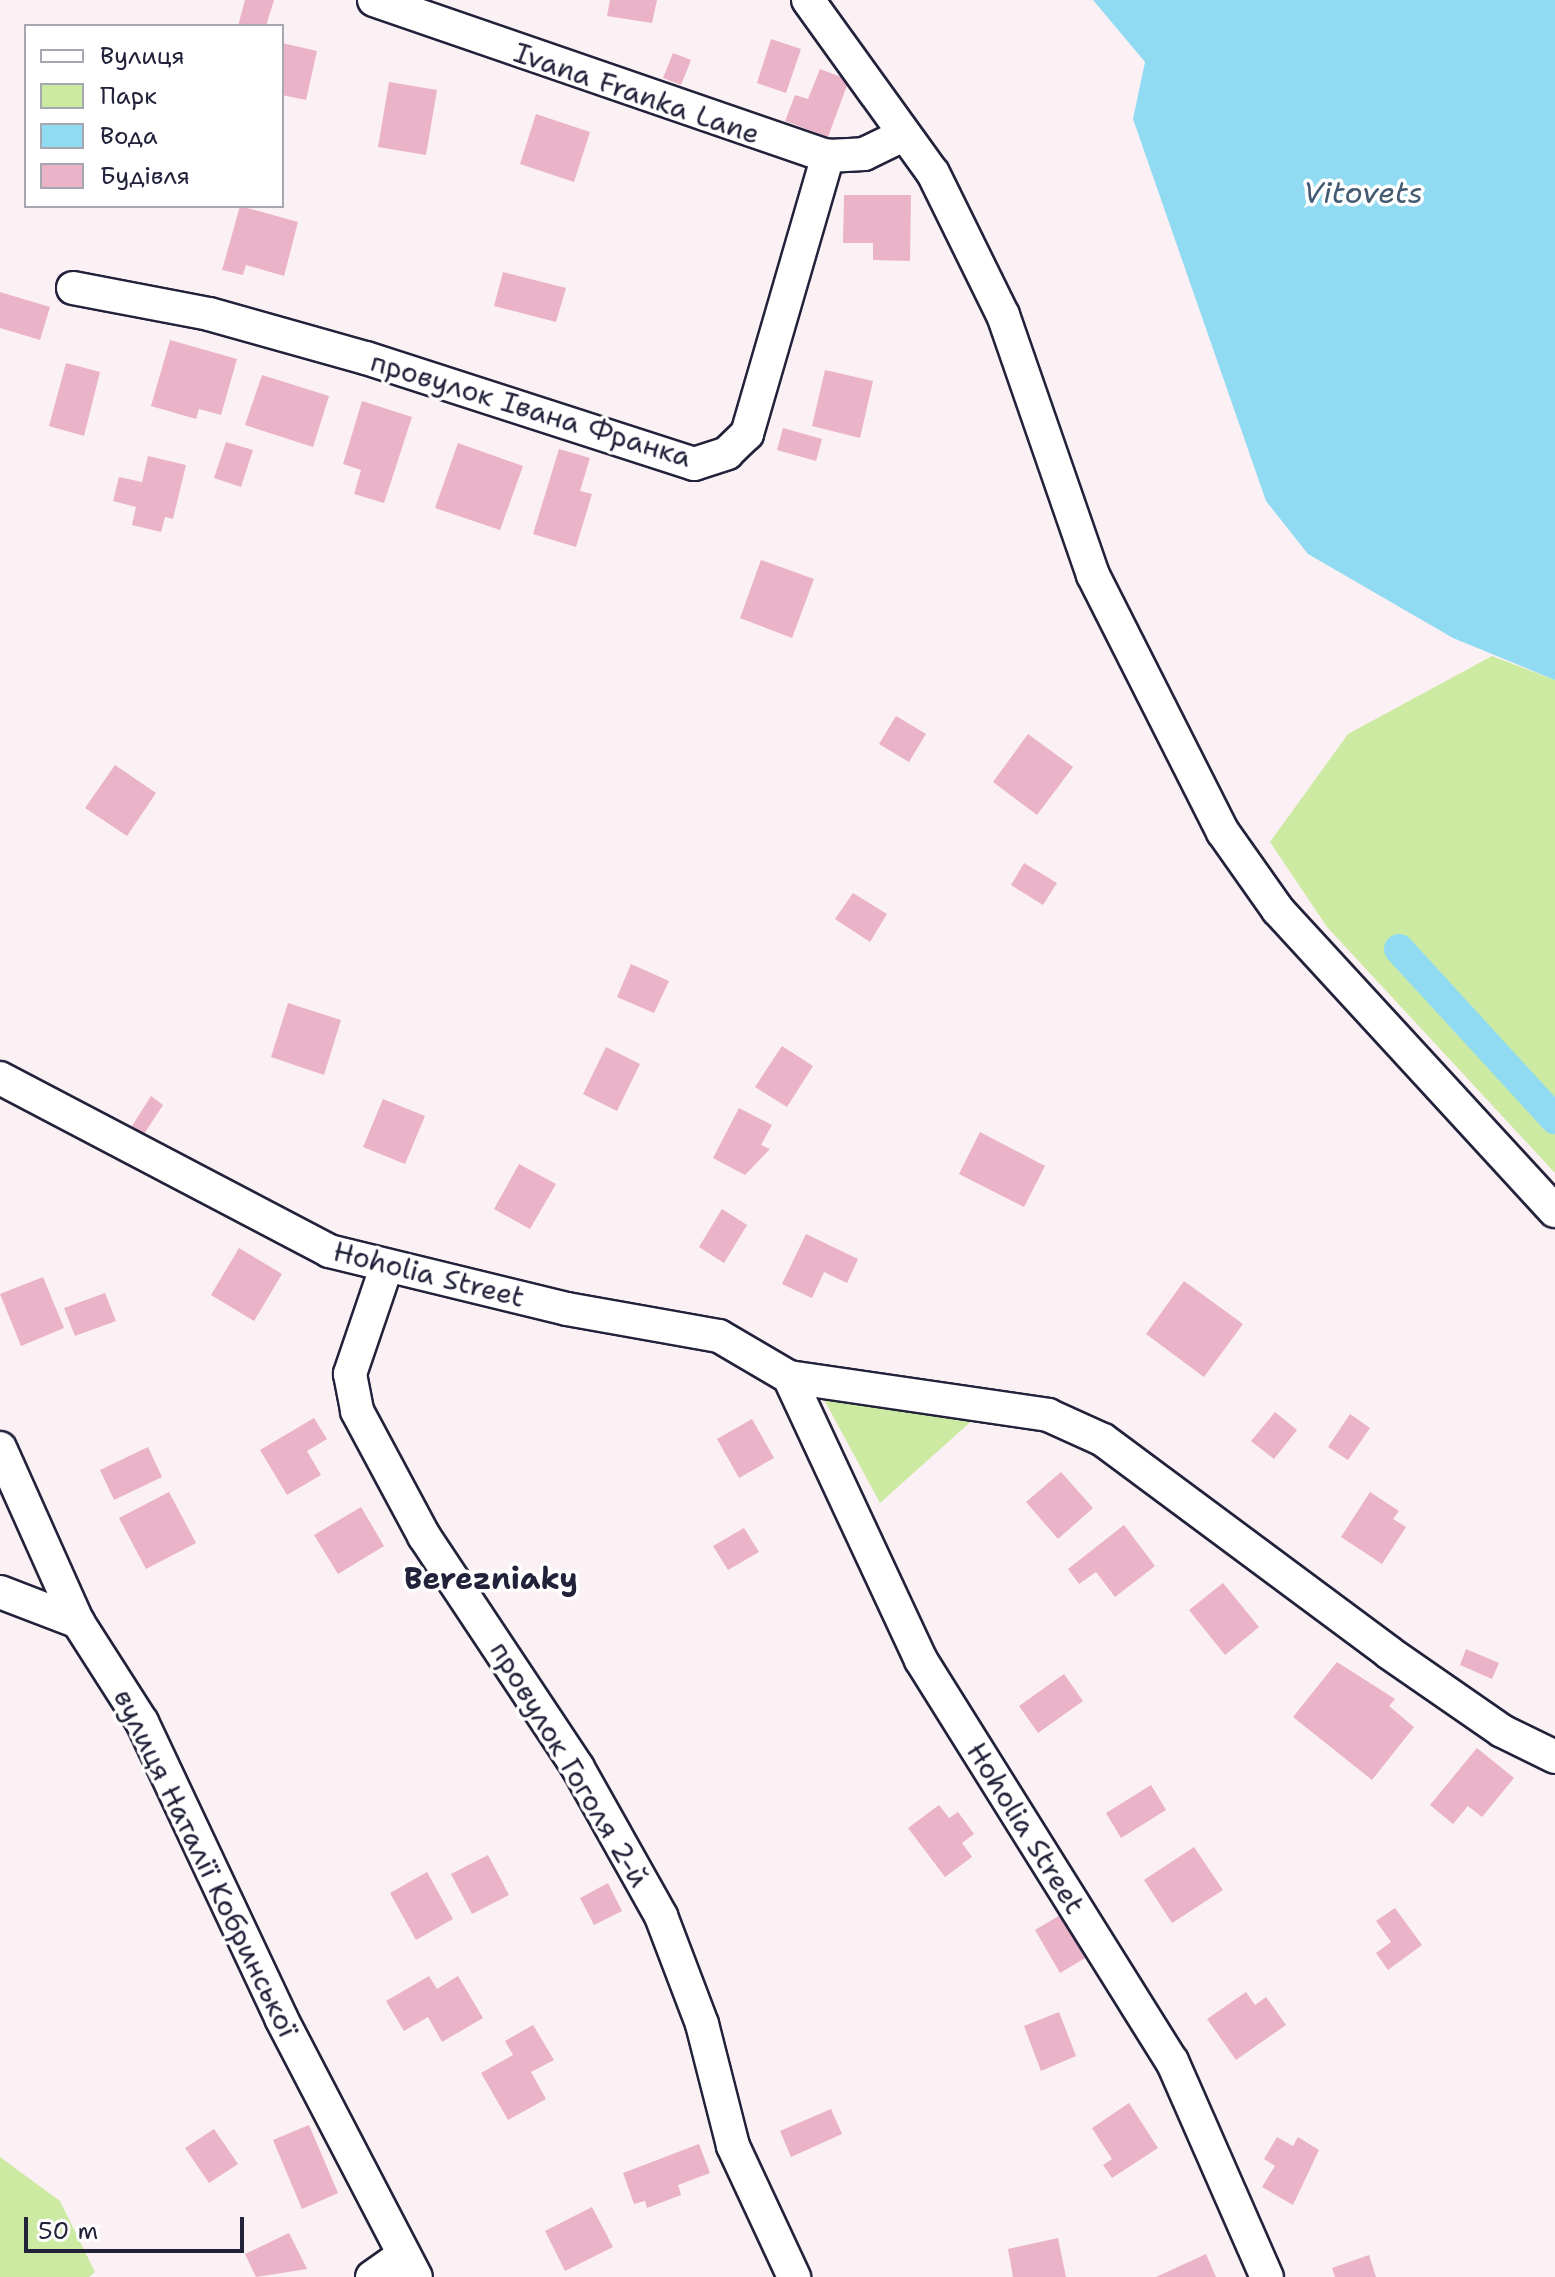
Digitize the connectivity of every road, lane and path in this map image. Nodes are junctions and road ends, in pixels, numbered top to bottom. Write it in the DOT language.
graph roads {
  1 [pos="374,0"];
  2 [pos="808,0"];
  3 [pos="901,136"];
  4 [pos="828,156"];
  5 [pos="73,288"];
  6 [pos="0,1078"];
  7 [pos="1555,1211"];
  8 [pos="386,1268"];
  9 [pos="789,1377"];
  10 [pos="0,1448"];
  11 [pos="0,1592"];
  12 [pos="78,1622"];
  13 [pos="1555,1757"];
  14 [pos="410,2266"];
  15 [pos="372,2277"];
  16 [pos="794,2277"];
  17 [pos="1267,2277"];
  1 -- 4 [label="street, Ivana Franka Lane"];
  2 -- 3 [label="street"];
  3 -- 4 [label="street, Ivana Franka Lane"];
  3 -- 7 [label="street"];
  4 -- 5 [label="street, провулок Івана Франка"];
  6 -- 8 [label="street, Hoholia Street"];
  8 -- 9 [label="street, Hoholia Street"];
  8 -- 16 [label="street, провулок Гоголя 2-й"];
  9 -- 13 [label="street, Hoholia Street"];
  9 -- 17 [label="street, Hoholia Street"];
  10 -- 12 [label="street, вулиця Наталії Кобринської"];
  11 -- 12 [label="street"];
  12 -- 14 [label="street, вулиця Наталії Кобринської"];
  14 -- 15 [label="street"];
}
